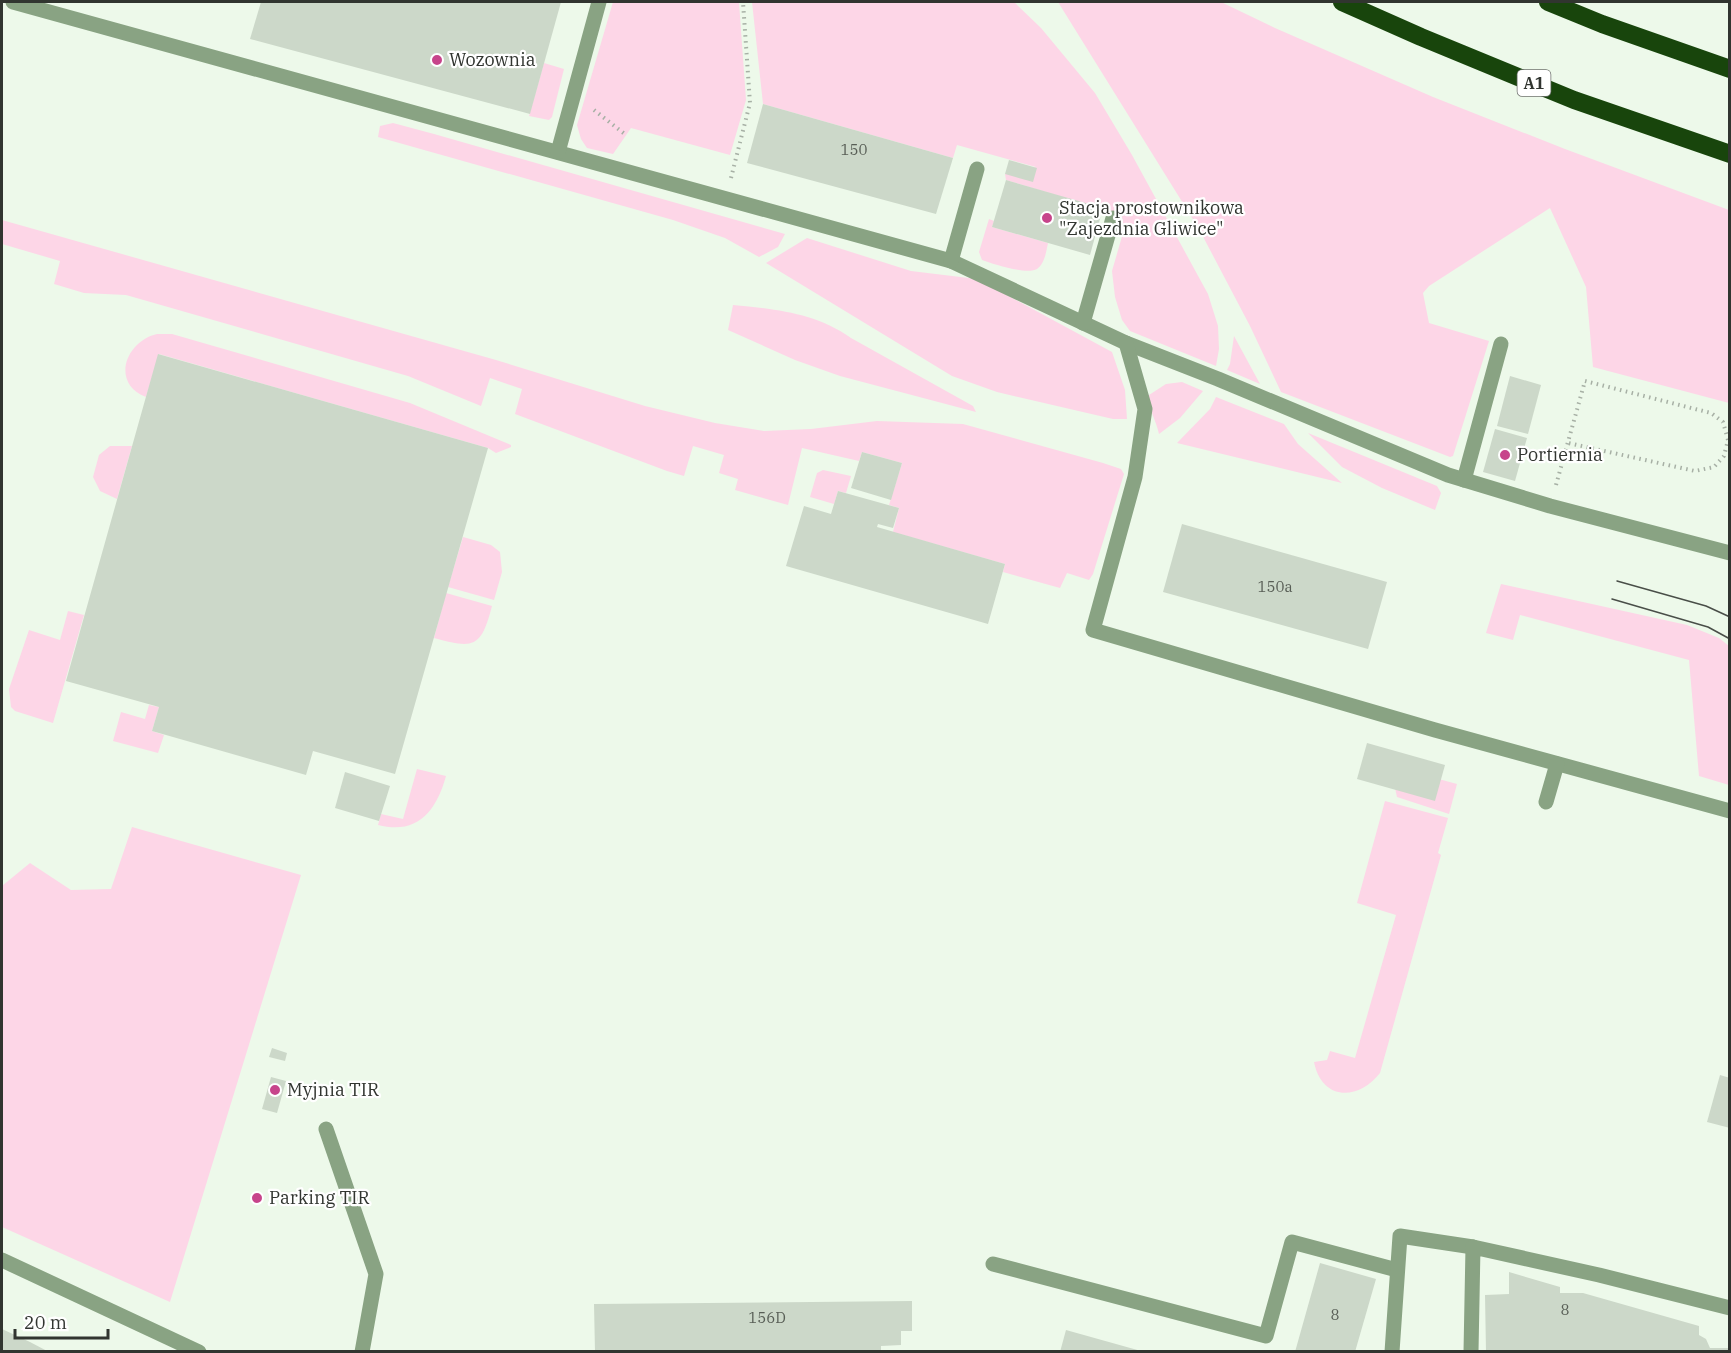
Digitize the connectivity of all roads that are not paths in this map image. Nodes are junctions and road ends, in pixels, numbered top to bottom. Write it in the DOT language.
graph roads {
  1 [pos="13,2"];
  2 [pos="599,2"];
  3 [pos="1342,2"];
  4 [pos="1548,2"];
  5 [pos="1730,69"];
  6 [pos="558,152"];
  7 [pos="1730,154"];
  8 [pos="977,169"];
  9 [pos="1113,218"];
  10 [pos="951,261"];
  11 [pos="1083,323"];
  12 [pos="1126,343"];
  13 [pos="1501,344"];
  14 [pos="1464,480"];
  15 [pos="1730,553"];
  16 [pos="1557,764"];
  17 [pos="1546,802"];
  18 [pos="1730,810"];
  19 [pos="326,1129"];
  20 [pos="1473,1247"];
  21 [pos="2,1260"];
  22 [pos="993,1264"];
  23 [pos="1397,1269"];
  24 [pos="1730,1308"];
  25 [pos="199,1352"];
  26 [pos="362,1352"];
  27 [pos="1392,1352"];
  28 [pos="1471,1352"];
  1 -- 6 [label="street"];
  2 -- 6 [label="street"];
  3 -- 7 [label="highway, A1"];
  4 -- 5 [label="highway"];
  6 -- 10 [label="street"];
  8 -- 10 [label="street"];
  9 -- 11 [label="street"];
  10 -- 11 [label="street"];
  11 -- 12 [label="street"];
  12 -- 14 [label="street"];
  12 -- 16 [label="street"];
  13 -- 14 [label="street"];
  14 -- 15 [label="street"];
  16 -- 17 [label="street"];
  16 -- 18 [label="street"];
  19 -- 26 [label="street"];
  20 -- 23 [label="street"];
  20 -- 24 [label="street"];
  20 -- 28 [label="street"];
  21 -- 25 [label="street"];
  22 -- 23 [label="street"];
  23 -- 27 [label="street"];
}
